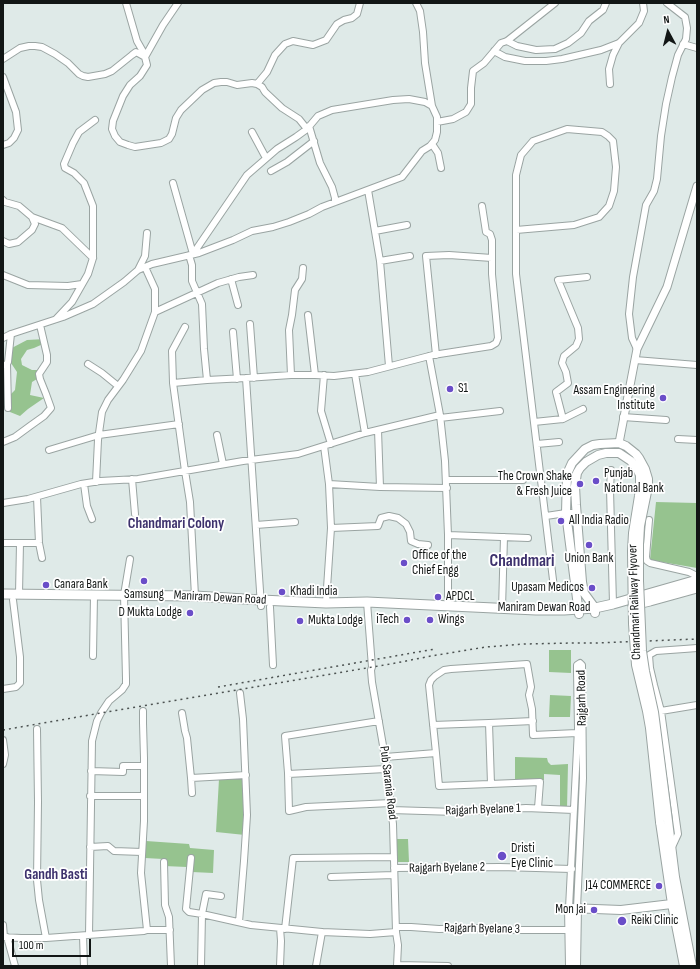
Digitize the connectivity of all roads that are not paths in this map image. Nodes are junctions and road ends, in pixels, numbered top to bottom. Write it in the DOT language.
graph roads {
  1 [pos="126,3"];
  2 [pos="178,3"];
  3 [pos="360,3"];
  4 [pos="416,3"];
  5 [pos="555,3"];
  6 [pos="606,3"];
  7 [pos="643,3"];
  8 [pos="667,3"];
  9 [pos="507,41"];
  10 [pos="619,43"];
  11 [pos="683,44"];
  12 [pos="697,48"];
  13 [pos="494,51"];
  14 [pos="145,57"];
  15 [pos="3,60"];
  16 [pos="3,77"];
  17 [pos="257,84"];
  18 [pos="610,84"];
  19 [pos="432,106"];
  20 [pos="95,120"];
  21 [pos="437,122"];
  22 [pos="308,128"];
  23 [pos="252,132"];
  24 [pos="314,142"];
  25 [pos="432,144"];
  26 [pos="3,146"];
  27 [pos="266,158"];
  28 [pos="441,168"];
  29 [pos="271,172"];
  30 [pos="173,183"];
  31 [pos="697,186"];
  32 [pos="368,190"];
  33 [pos="3,200"];
  34 [pos="335,202"];
  35 [pos="482,206"];
  36 [pos="32,217"];
  37 [pos="407,225"];
  38 [pos="516,230"];
  39 [pos="375,231"];
  40 [pos="147,233"];
  41 [pos="3,241"];
  42 [pos="191,254"];
  43 [pos="410,256"];
  44 [pos="93,258"];
  45 [pos="492,258"];
  46 [pos="380,261"];
  47 [pos="145,267"];
  48 [pos="303,268"];
  49 [pos="138,270"];
  50 [pos="3,275"];
  51 [pos="253,275"];
  52 [pos="587,277"];
  53 [pos="231,279"];
  54 [pos="82,284"];
  55 [pos="197,293"];
  56 [pos="238,305"];
  57 [pos="155,312"];
  58 [pos="308,315"];
  59 [pos="55,320"];
  60 [pos="250,324"];
  61 [pos="40,325"];
  62 [pos="185,327"];
  63 [pos="233,332"];
  64 [pos="11,334"];
  65 [pos="3,338"];
  66 [pos="637,349"];
  67 [pos="433,355"];
  68 [pos="635,360"];
  69 [pos="88,364"];
  70 [pos="5,365"];
  71 [pos="697,365"];
  72 [pos="389,366"];
  73 [pos="355,374"];
  74 [pos="291,375"];
  75 [pos="315,375"];
  76 [pos="324,375"];
  77 [pos="246,378"];
  78 [pos="254,378"];
  79 [pos="237,379"];
  80 [pos="207,380"];
  81 [pos="173,383"];
  82 [pos="118,386"];
  83 [pos="8,408"];
  84 [pos="583,409"];
  85 [pos="500,411"];
  86 [pos="440,416"];
  87 [pos="623,417"];
  88 [pos="563,419"];
  89 [pos="666,420"];
  90 [pos="534,422"];
  91 [pos="179,424"];
  92 [pos="378,430"];
  93 [pos="365,433"];
  94 [pos="98,435"];
  95 [pos="217,435"];
  96 [pos="678,439"];
  97 [pos="697,440"];
  98 [pos="3,442"];
  99 [pos="559,442"];
  100 [pos="619,442"];
  101 [pos="331,444"];
  102 [pos="537,444"];
  103 [pos="324,446"];
  104 [pos="49,450"];
  105 [pos="251,460"];
  106 [pos="223,464"];
  107 [pos="611,470"];
  108 [pos="185,471"];
  109 [pos="132,479"];
  110 [pos="446,480"];
  111 [pos="523,480"];
  112 [pos="96,482"];
  113 [pos="84,484"];
  114 [pos="329,484"];
  115 [pos="644,486"];
  116 [pos="380,487"];
  117 [pos="447,488"];
  118 [pos="37,497"];
  119 [pos="3,504"];
  120 [pos="566,512"];
  121 [pos="576,513"];
  122 [pos="135,514"];
  123 [pos="546,516"];
  124 [pos="92,519"];
  125 [pos="649,520"];
  126 [pos="295,522"];
  127 [pos="256,525"];
  128 [pos="331,528"];
  129 [pos="448,536"];
  130 [pos="504,537"];
  131 [pos="528,538"];
  132 [pos="3,543"];
  133 [pos="20,543"];
  134 [pos="39,543"];
  135 [pos="428,545"];
  136 [pos="42,558"];
  137 [pos="130,559"];
  138 [pos="697,576"];
  139 [pos="697,580"];
  140 [pos="554,588"];
  141 [pos="697,588"];
  142 [pos="3,594"];
  143 [pos="195,596"];
  144 [pos="16,597"];
  145 [pos="94,597"];
  146 [pos="124,598"];
  147 [pos="3,600"];
  148 [pos="326,602"];
  149 [pos="264,604"];
  150 [pos="613,604"];
  151 [pos="367,605"];
  152 [pos="448,606"];
  153 [pos="502,609"];
  154 [pos="579,611"];
  155 [pos="595,611"];
  156 [pos="697,648"];
  157 [pos="93,656"];
  158 [pos="273,665"];
  159 [pos="3,689"];
  160 [pos="240,693"];
  161 [pos="697,705"];
  162 [pos="144,711"];
  163 [pos="661,711"];
  164 [pos="182,713"];
  165 [pos="379,720"];
  166 [pos="532,721"];
  167 [pos="489,723"];
  168 [pos="433,725"];
  169 [pos="37,729"];
  170 [pos="577,733"];
  171 [pos="3,740"];
  172 [pos="436,753"];
  173 [pos="385,757"];
  174 [pos="3,764"];
  175 [pos="144,766"];
  176 [pos="386,769"];
  177 [pos="91,771"];
  178 [pos="288,774"];
  179 [pos="246,775"];
  180 [pos="191,778"];
  181 [pos="491,784"];
  182 [pos="192,793"];
  183 [pos="90,796"];
  184 [pos="144,796"];
  185 [pos="391,803"];
  186 [pos="538,808"];
  187 [pos="391,810"];
  188 [pos="574,810"];
  189 [pos="90,846"];
  190 [pos="668,849"];
  191 [pos="142,852"];
  192 [pos="394,857"];
  193 [pos="191,858"];
  194 [pos="164,862"];
  195 [pos="572,869"];
  196 [pos="394,871"];
  197 [pos="331,877"];
  198 [pos="221,896"];
  199 [pos="676,903"];
  200 [pos="573,908"];
  201 [pos="202,914"];
  202 [pos="239,922"];
  203 [pos="3,925"];
  204 [pos="282,928"];
  205 [pos="396,929"];
  206 [pos="147,930"];
  207 [pos="170,930"];
  208 [pos="569,930"];
  209 [pos="322,932"];
  210 [pos="86,935"];
  211 [pos="4,937"];
  212 [pos="46,938"];
  213 [pos="15,966"];
  214 [pos="84,966"];
  215 [pos="171,966"];
  216 [pos="201,966"];
  217 [pos="280,966"];
  218 [pos="316,966"];
  219 [pos="397,966"];
  220 [pos="448,966"];
  221 [pos="570,966"];
  222 [pos="576,966"];
  223 [pos="685,966"];
  1 -- 14 [label="street"];
  2 -- 14 [label="street"];
  3 -- 17 [label="street"];
  4 -- 19 [label="street"];
  5 -- 9 [label="street"];
  6 -- 9 [label="street"];
  7 -- 10 [label="street"];
  8 -- 11 [label="street"];
  9 -- 13 [label="street"];
  10 -- 13 [label="street"];
  10 -- 18 [label="street"];
  11 -- 12 [label="street"];
  11 -- 66 [label="street"];
  13 -- 21 [label="street"];
  14 -- 15 [label="street"];
  14 -- 17 [label="street"];
  16 -- 26 [label="street"];
  17 -- 22 [label="street"];
  19 -- 21 [label="street"];
  19 -- 22 [label="street"];
  20 -- 44 [label="street"];
  21 -- 25 [label="street"];
  22 -- 24 [label="street"];
  22 -- 27 [label="street"];
  23 -- 27 [label="street"];
  24 -- 29 [label="street"];
  24 -- 34 [label="street"];
  25 -- 28 [label="street"];
  25 -- 32 [label="street"];
  27 -- 42 [label="street"];
  30 -- 42 [label="street"];
  31 -- 66 [label="street"];
  32 -- 34 [label="street"];
  32 -- 39 [label="street"];
  33 -- 36 [label="street"];
  34 -- 42 [label="street"];
  35 -- 45 [label="street"];
  36 -- 41 [label="street"];
  36 -- 44 [label="street"];
  37 -- 39 [label="street"];
  38 -- 38 [label="street"];
  38 -- 90 [label="street"];
  39 -- 46 [label="street"];
  40 -- 49 [label="street"];
  42 -- 47 [label="street"];
  42 -- 55 [label="street"];
  43 -- 46 [label="street"];
  44 -- 54 [label="street"];
  45 -- 67 [label="street"];
  45 -- 67 [label="street"];
  46 -- 72 [label="street"];
  47 -- 49 [label="street"];
  47 -- 57 [label="street"];
  48 -- 74 [label="street"];
  49 -- 59 [label="street"];
  50 -- 54 [label="street"];
  51 -- 53 [label="street"];
  52 -- 88 [label="street"];
  53 -- 55 [label="street"];
  53 -- 56 [label="street"];
  54 -- 59 [label="street"];
  55 -- 57 [label="street"];
  55 -- 80 [label="street"];
  57 -- 82 [label="street"];
  58 -- 75 [label="street"];
  59 -- 61 [label="street"];
  60 -- 78 [label="street"];
  61 -- 64 [label="street"];
  61 -- 98 [label="street"];
  62 -- 81 [label="street"];
  63 -- 79 [label="street"];
  64 -- 65 [label="street"];
  64 -- 70 [label="street"];
  66 -- 68 [label="street"];
  67 -- 72 [label="street"];
  67 -- 86 [label="street"];
  68 -- 71 [label="street"];
  68 -- 87 [label="street"];
  69 -- 82 [label="street"];
  70 -- 83 [label="street"];
  72 -- 73 [label="street"];
  73 -- 76 [label="street"];
  73 -- 93 [label="street"];
  74 -- 75 [label="street"];
  74 -- 78 [label="street"];
  75 -- 76 [label="street"];
  76 -- 101 [label="street"];
  77 -- 78 [label="street"];
  77 -- 79 [label="street"];
  77 -- 105 [label="street"];
  79 -- 80 [label="street"];
  80 -- 81 [label="street"];
  81 -- 91 [label="street"];
  82 -- 94 [label="street"];
  84 -- 88 [label="street"];
  85 -- 86 [label="street"];
  86 -- 92 [label="street"];
  86 -- 110 [label="street"];
  87 -- 89 [label="street"];
  87 -- 100 [label="street"];
  88 -- 90 [label="street"];
  90 -- 102 [label="street"];
  91 -- 94 [label="street"];
  91 -- 108 [label="street"];
  92 -- 93 [label="street"];
  92 -- 116 [label="street"];
  93 -- 101 [label="street"];
  94 -- 104 [label="street"];
  94 -- 112 [label="street"];
  95 -- 106 [label="street"];
  96 -- 97 [label="street"];
  99 -- 102 [label="street"];
  100 -- 115 [label="main road, Chandmari Railway Flyover"];
  100 -- 120 [label="main road"];
  101 -- 103 [label="street"];
  102 -- 123 [label="street"];
  103 -- 105 [label="street"];
  103 -- 114 [label="street"];
  105 -- 106 [label="street"];
  105 -- 127 [label="street"];
  106 -- 108 [label="street"];
  107 -- 150 [label="street"];
  108 -- 109 [label="street"];
  108 -- 143 [label="street"];
  109 -- 112 [label="street"];
  109 -- 122 [label="street"];
  110 -- 111 [label="street"];
  110 -- 117 [label="street"];
  112 -- 113 [label="street"];
  113 -- 118 [label="street"];
  113 -- 124 [label="street"];
  114 -- 116 [label="street"];
  114 -- 128 [label="street"];
  115 -- 121 [label="main road, Chandmari Railway Flyover"];
  115 -- 190 [label="main road, Chandmari Railway Flyover, bridge"];
  116 -- 117 [label="street"];
  117 -- 129 [label="street"];
  118 -- 119 [label="street"];
  118 -- 134 [label="street"];
  120 -- 121 [label="street"];
  120 -- 123 [label="street"];
  120 -- 154 [label="main road"];
  121 -- 155 [label="main road, Chandmari Railway Flyover"];
  123 -- 140 [label="street"];
  125 -- 138 [label="street"];
  126 -- 127 [label="street"];
  127 -- 149 [label="street"];
  128 -- 135 [label="street"];
  128 -- 148 [label="street"];
  129 -- 130 [label="street"];
  129 -- 152 [label="street"];
  130 -- 131 [label="street"];
  130 -- 153 [label="street"];
  132 -- 133 [label="street"];
  133 -- 134 [label="street"];
  133 -- 144 [label="street"];
  134 -- 136 [label="street"];
  137 -- 146 [label="street"];
  139 -- 150 [label="main road, Maniram Dewan Road"];
  141 -- 155 [label="main road, Maniram Dewan Road"];
  142 -- 144 [label="main road, Maniram Dewan Road"];
  143 -- 146 [label="main road, Maniram Dewan Road"];
  143 -- 149 [label="main road, Maniram Dewan Road"];
  144 -- 145 [label="main road, Maniram Dewan Road"];
  144 -- 147 [label="main road, Maniram Dewan Road"];
  144 -- 159 [label="street"];
  145 -- 146 [label="main road, Maniram Dewan Road"];
  145 -- 157 [label="street"];
  146 -- 149 [label="main road, Maniram Dewan Road"];
  146 -- 177 [label="street"];
  148 -- 149 [label="main road, Maniram Dewan Road"];
  148 -- 151 [label="main road, Maniram Dewan Road"];
  149 -- 151 [label="main road, Maniram Dewan Road"];
  149 -- 158 [label="street"];
  150 -- 155 [label="main road, Maniram Dewan Road"];
  151 -- 152 [label="main road, Maniram Dewan Road"];
  151 -- 154 [label="main road, Maniram Dewan Road"];
  151 -- 165 [label="street, Pub Sarania Road"];
  152 -- 153 [label="main road, Maniram Dewan Road"];
  153 -- 154 [label="main road, Maniram Dewan Road"];
  154 -- 155 [label="main road, Maniram Dewan Road"];
  156 -- 163 [label="street"];
  160 -- 179 [label="street"];
  161 -- 163 [label="street"];
  162 -- 175 [label="street"];
  163 -- 190 [label="street"];
  164 -- 180 [label="street"];
  165 -- 173 [label="street, Pub Sarania Road"];
  165 -- 178 [label="street"];
  166 -- 167 [label="street"];
  166 -- 168 [label="street"];
  166 -- 170 [label="street"];
  167 -- 168 [label="street"];
  167 -- 181 [label="street"];
  168 -- 172 [label="street"];
  169 -- 212 [label="street"];
  170 -- 188 [label="street, Rajgarh Road"];
  170 -- 200 [label="street, Rajgarh Road"];
  171 -- 174 [label="street"];
  172 -- 173 [label="street"];
  172 -- 181 [label="street"];
  173 -- 176 [label="street, Pub Sarania Road"];
  175 -- 177 [label="street"];
  175 -- 184 [label="street"];
  176 -- 178 [label="street"];
  176 -- 185 [label="street, Pub Sarania Road"];
  177 -- 183 [label="street"];
  178 -- 185 [label="street"];
  179 -- 180 [label="street"];
  179 -- 202 [label="street"];
  180 -- 182 [label="street"];
  181 -- 186 [label="street"];
  183 -- 184 [label="street"];
  183 -- 189 [label="street"];
  184 -- 191 [label="street"];
  185 -- 187 [label="street, Pub Sarania Road"];
  186 -- 187 [label="street, Rajgarh Byelane 1"];
  186 -- 188 [label="street, Rajgarh Byelane 1"];
  187 -- 192 [label="street, Pub Sarania Road"];
  188 -- 195 [label="street, Rajgarh Road"];
  189 -- 191 [label="street"];
  189 -- 210 [label="street"];
  190 -- 199 [label="main road, Chandmari Railway Flyover"];
  191 -- 206 [label="street"];
  192 -- 196 [label="street, Pub Sarania Road"];
  192 -- 204 [label="street"];
  193 -- 201 [label="street, Rajgarh Byelane 3"];
  194 -- 207 [label="street"];
  195 -- 196 [label="street, Rajgarh Byelane 2"];
  195 -- 200 [label="street, Rajgarh Road"];
  196 -- 197 [label="street, Rajgarh Byelane 2"];
  196 -- 205 [label="street, Pub Sarania Road"];
  198 -- 201 [label="street"];
  199 -- 200 [label="main road"];
  199 -- 223 [label="main road, Chandmari Railway Flyover"];
  200 -- 208 [label="main road, Rajgarh Road"];
  200 -- 222 [label="main road, Rajgarh Road"];
  201 -- 202 [label="street, Rajgarh Byelane 3"];
  201 -- 216 [label="street"];
  202 -- 204 [label="street, Rajgarh Byelane 3"];
  203 -- 211 [label="street"];
  204 -- 209 [label="street, Rajgarh Byelane 3"];
  204 -- 217 [label="street"];
  205 -- 208 [label="street, Rajgarh Byelane 3"];
  205 -- 209 [label="street, Rajgarh Byelane 3"];
  205 -- 219 [label="street, Pub Sarania Road"];
  206 -- 207 [label="street"];
  206 -- 210 [label="street"];
  207 -- 215 [label="street"];
  208 -- 221 [label="main road, Rajgarh Road"];
  209 -- 218 [label="street"];
  210 -- 212 [label="street"];
  210 -- 214 [label="street"];
  211 -- 212 [label="street"];
  211 -- 213 [label="street"];
  219 -- 220 [label="street"];
}
